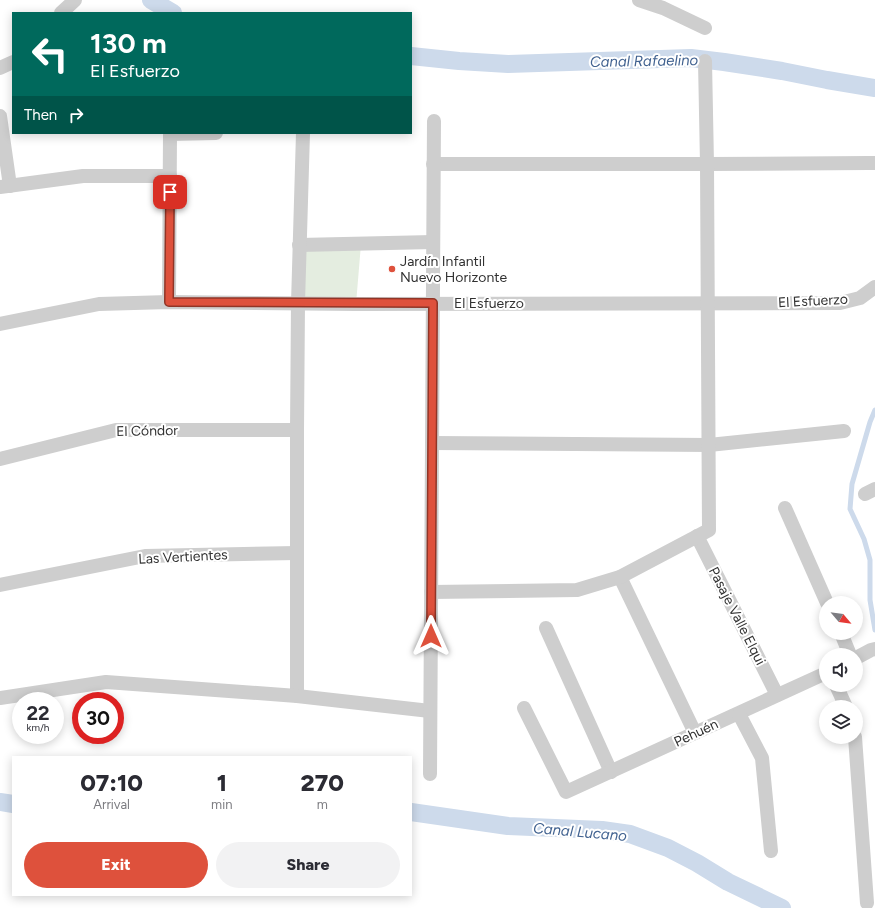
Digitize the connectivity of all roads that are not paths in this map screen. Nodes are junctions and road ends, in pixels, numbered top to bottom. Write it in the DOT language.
graph roads {
  1 [pos="75,0"];
  2 [pos="638,0"];
  3 [pos="663,4"];
  4 [pos="62,12"];
  5 [pos="705,28"];
  6 [pos="705,61"];
  7 [pos="12,62"];
  8 [pos="0,68"];
  9 [pos="0,116"];
  10 [pos="434,121"];
  11 [pos="170,134"];
  12 [pos="303,134"];
  13 [pos="433,164"];
  14 [pos="707,164"];
  15 [pos="875,164"];
  16 [pos="170,176"];
  17 [pos="5,187"];
  18 [pos="433,242"];
  19 [pos="299,245"];
  20 [pos="875,287"];
  21 [pos="169,302"];
  22 [pos="298,303"];
  23 [pos="433,303"];
  24 [pos="708,303"];
  25 [pos="0,324"];
  26 [pos="297,430"];
  27 [pos="844,432"];
  28 [pos="432,443"];
  29 [pos="709,445"];
  30 [pos="0,459"];
  31 [pos="785,508"];
  32 [pos="697,536"];
  33 [pos="297,553"];
  34 [pos="620,577"];
  35 [pos="0,585"];
  36 [pos="431,592"];
  37 [pos="824,596"];
  38 [pos="546,628"];
  39 [pos="873,650"];
  40 [pos="863,655"];
  41 [pos="819,676"];
  42 [pos="297,696"];
  43 [pos="777,696"];
  44 [pos="0,698"];
  45 [pos="524,708"];
  46 [pos="430,711"];
  47 [pos="739,714"];
  48 [pos="695,733"];
  49 [pos="856,744"];
  50 [pos="611,772"];
  51 [pos="430,774"];
  52 [pos="771,851"];
  53 [pos="867,903"];
  1 -- 4 [label="street"];
  2 -- 3 [label="street"];
  3 -- 5 [label="street"];
  6 -- 14 [label="street"];
  7 -- 8 [label="street"];
  9 -- 17 [label="street"];
  10 -- 13 [label="street"];
  11 -- 16 [label="street"];
  12 -- 19 [label="street"];
  13 -- 14 [label="street"];
  13 -- 18 [label="street"];
  14 -- 15 [label="street"];
  14 -- 24 [label="street"];
  16 -- 17 [label="street"];
  16 -- 21 [label="street"];
  18 -- 19 [label="street"];
  18 -- 23 [label="street"];
  19 -- 22 [label="street"];
  20 -- 24 [label="street, El Esfuerzo"];
  21 -- 22 [label="street, El Esfuerzo"];
  21 -- 25 [label="street, El Esfuerzo"];
  22 -- 23 [label="street, El Esfuerzo"];
  22 -- 26 [label="street"];
  23 -- 24 [label="street, El Esfuerzo"];
  23 -- 28 [label="street"];
  24 -- 29 [label="street"];
  26 -- 30 [label="street, El Cóndor"];
  26 -- 33 [label="street"];
  27 -- 29 [label="street"];
  28 -- 29 [label="street"];
  28 -- 36 [label="street"];
  29 -- 32 [label="street"];
  31 -- 37 [label="street"];
  32 -- 34 [label="street"];
  32 -- 43 [label="street, Pasaje Valle Elqui"];
  33 -- 35 [label="street, Las Vertientes"];
  33 -- 42 [label="street"];
  34 -- 36 [label="street"];
  34 -- 48 [label="street"];
  36 -- 46 [label="street"];
  38 -- 50 [label="street"];
  39 -- 40 [label="street"];
  41 -- 43 [label="street, Pehuén"];
  42 -- 44 [label="street"];
  42 -- 46 [label="street"];
  43 -- 47 [label="street, Pehuén"];
  45 -- 50 [label="street, Pehuén"];
  46 -- 51 [label="street"];
  47 -- 48 [label="street, Pehuén"];
  47 -- 52 [label="street"];
  48 -- 50 [label="street, Pehuén"];
  49 -- 53 [label="street"];
}
